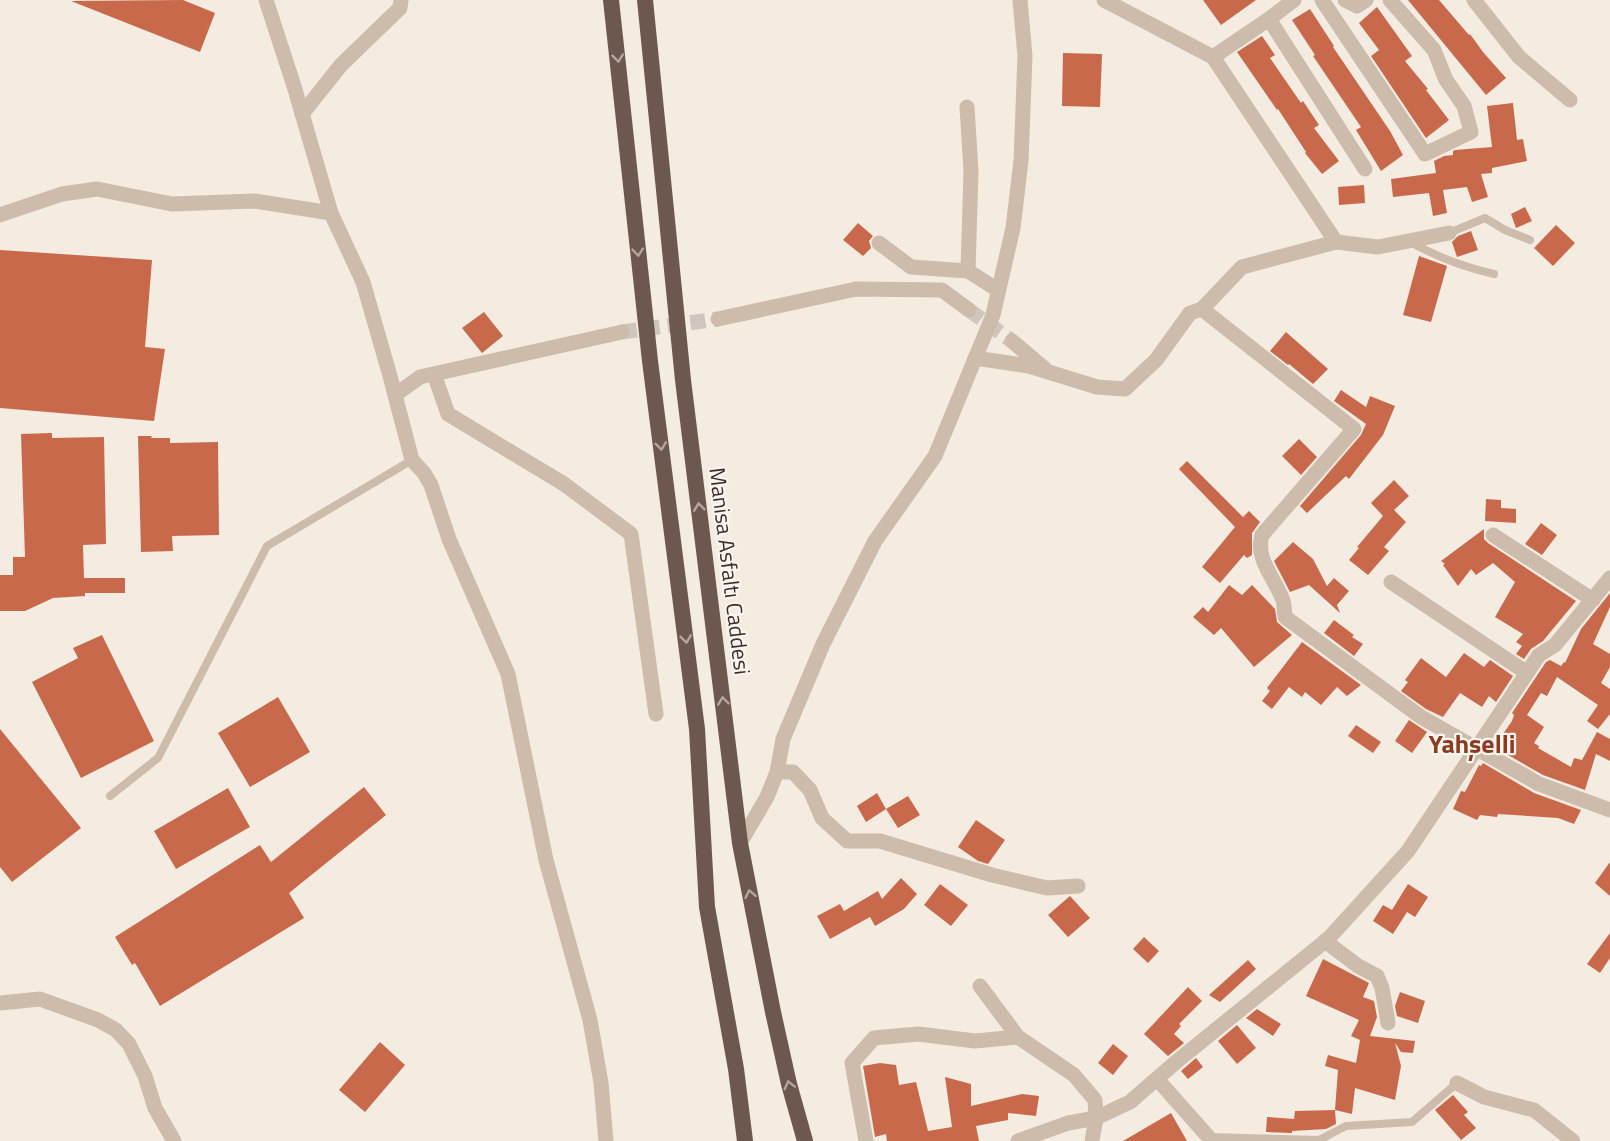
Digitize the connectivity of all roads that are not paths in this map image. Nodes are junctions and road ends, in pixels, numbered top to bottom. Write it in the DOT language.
graph roads {
  1 [pos="266,0"];
  2 [pos="401,0"];
  3 [pos="611,0"];
  4 [pos="645,0"];
  5 [pos="1020,0"];
  6 [pos="1104,0"];
  7 [pos="1294,0"];
  8 [pos="1322,0"];
  9 [pos="1345,0"];
  10 [pos="1366,0"];
  11 [pos="1390,0"];
  12 [pos="1474,0"];
  13 [pos="1269,20"];
  14 [pos="1214,57"];
  15 [pos="1570,100"];
  16 [pos="967,107"];
  17 [pos="302,114"];
  18 [pos="1365,169"];
  19 [pos="331,213"];
  20 [pos="0,215"];
  21 [pos="1449,233"];
  22 [pos="1530,240"];
  23 [pos="1408,241"];
  24 [pos="1336,242"];
  25 [pos="879,243"];
  26 [pos="968,271"];
  27 [pos="1494,274"];
  28 [pos="998,290"];
  29 [pos="1202,309"];
  30 [pos="969,310"];
  31 [pos="718,319"];
  32 [pos="622,332"];
  33 [pos="1012,341"];
  34 [pos="975,358"];
  35 [pos="1050,373"];
  36 [pos="434,374"];
  37 [pos="395,395"];
  38 [pos="412,460"];
  39 [pos="1493,535"];
  40 [pos="1610,578"];
  41 [pos="1390,582"];
  42 [pos="1593,600"];
  43 [pos="1527,672"];
  44 [pos="656,714"];
  45 [pos="1476,749"];
  46 [pos="777,772"];
  47 [pos="110,796"];
  48 [pos="1610,810"];
  49 [pos="740,843"];
  50 [pos="1078,886"];
  51 [pos="1325,941"];
  52 [pos="980,986"];
  53 [pos="0,1003"];
  54 [pos="1388,1023"];
  55 [pos="1018,1037"];
  56 [pos="1160,1077"];
  57 [pos="1457,1083"];
  58 [pos="1096,1118"];
  59 [pos="1211,1139"];
  60 [pos="174,1141"];
  61 [pos="606,1141"];
  62 [pos="745,1141"];
  63 [pos="805,1141"];
  64 [pos="866,1141"];
  65 [pos="1018,1141"];
  66 [pos="1092,1141"];
  67 [pos="1573,1141"];
  1 -- 17 [label="street"];
  2 -- 17 [label="street"];
  3 -- 62 [label="highway, one-way"];
  49 -- 4 [label="highway, Manisa Asfaltı Caddesi, one-way"];
  5 -- 28 [label="street"];
  6 -- 14 [label="street"];
  7 -- 13 [label="street"];
  8 -- 11 [label="street"];
  9 -- 10 [label="street"];
  12 -- 15 [label="street"];
  13 -- 14 [label="street"];
  13 -- 18 [label="street"];
  14 -- 24 [label="street"];
  16 -- 26 [label="street"];
  17 -- 19 [label="street"];
  19 -- 20 [label="street"];
  19 -- 37 [label="street"];
  21 -- 22 [label="lane"];
  21 -- 23 [label="street"];
  23 -- 24 [label="street"];
  23 -- 27 [label="lane"];
  24 -- 29 [label="street"];
  25 -- 26 [label="street"];
  26 -- 28 [label="street"];
  28 -- 34 [label="street"];
  29 -- 35 [label="street"];
  29 -- 45 [label="street"];
  30 -- 31 [label="street"];
  32 -- 36 [label="street"];
  33 -- 35 [label="street"];
  34 -- 35 [label="street"];
  34 -- 46 [label="street"];
  36 -- 37 [label="street"];
  36 -- 44 [label="street"];
  37 -- 38 [label="street"];
  38 -- 47 [label="lane"];
  38 -- 61 [label="street"];
  39 -- 42 [label="street"];
  40 -- 42 [label="street"];
  41 -- 43 [label="street"];
  42 -- 43 [label="street"];
  43 -- 45 [label="street"];
  45 -- 48 [label="street"];
  45 -- 51 [label="street"];
  46 -- 49 [label="street"];
  46 -- 50 [label="street"];
  63 -- 49 [label="highway, Manisa Asfaltı Caddesi, one-way"];
  51 -- 54 [label="street"];
  51 -- 56 [label="street"];
  52 -- 55 [label="street"];
  53 -- 60 [label="street"];
  55 -- 58 [label="street"];
  55 -- 64 [label="street"];
  56 -- 58 [label="street"];
  56 -- 59 [label="street"];
  57 -- 59 [label="lane"];
  57 -- 67 [label="street"];
  58 -- 65 [label="street"];
  58 -- 66 [label="street"];
}
